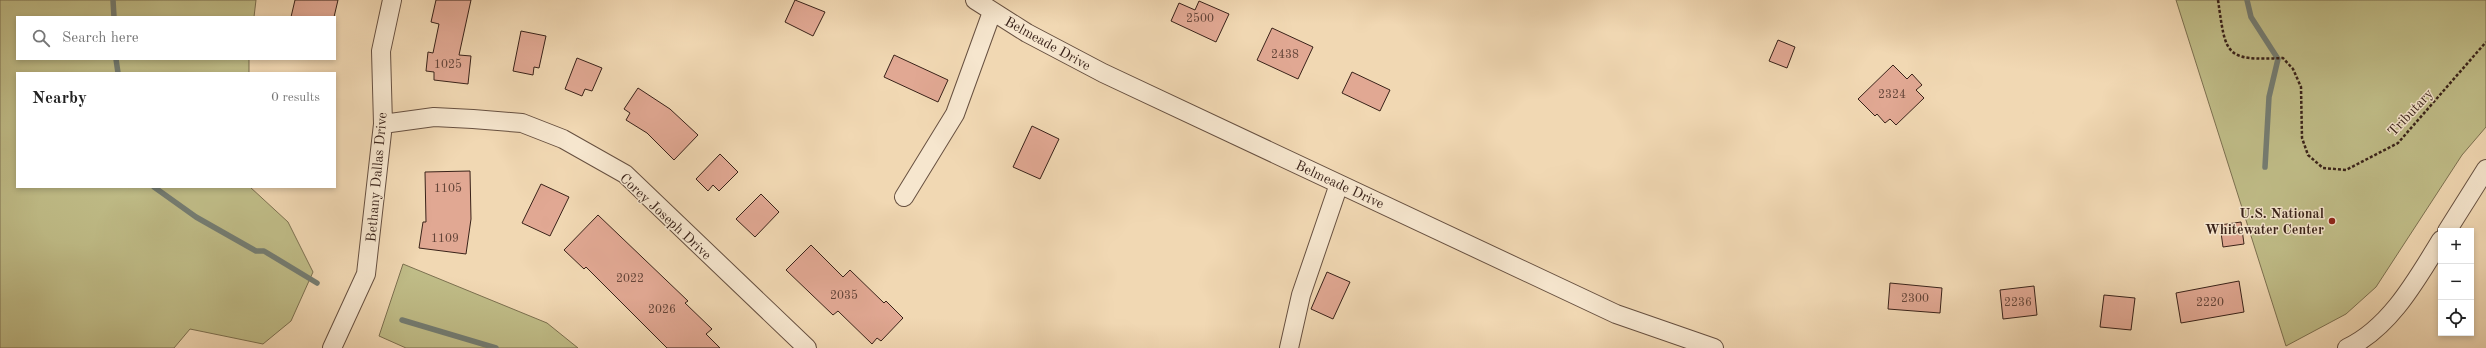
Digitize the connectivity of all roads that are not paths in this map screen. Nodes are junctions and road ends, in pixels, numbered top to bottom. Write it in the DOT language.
graph roads {
  1 [pos="392,0"];
  2 [pos="975,0"];
  3 [pos="992,12"];
  4 [pos="384,124"];
  5 [pos="2486,169"];
  6 [pos="1339,184"];
  7 [pos="904,198"];
  8 [pos="2449,228"];
  9 [pos="2438,244"];
  10 [pos="2350,347"];
  11 [pos="332,348"];
  12 [pos="807,348"];
  13 [pos="1289,348"];
  14 [pos="1714,348"];
  1 -- 4 [label="street, Bethany Dallas Drive"];
  2 -- 3 [label="street, Belmeade Drive"];
  3 -- 6 [label="street, Belmeade Drive"];
  3 -- 7 [label="street"];
  4 -- 11 [label="street, Bethany Dallas Drive"];
  4 -- 12 [label="street, Corey Joseph Drive"];
  5 -- 8 [label="street"];
  6 -- 13 [label="street"];
  6 -- 14 [label="street, Belmeade Drive"];
  9 -- 10 [label="street"];
}
